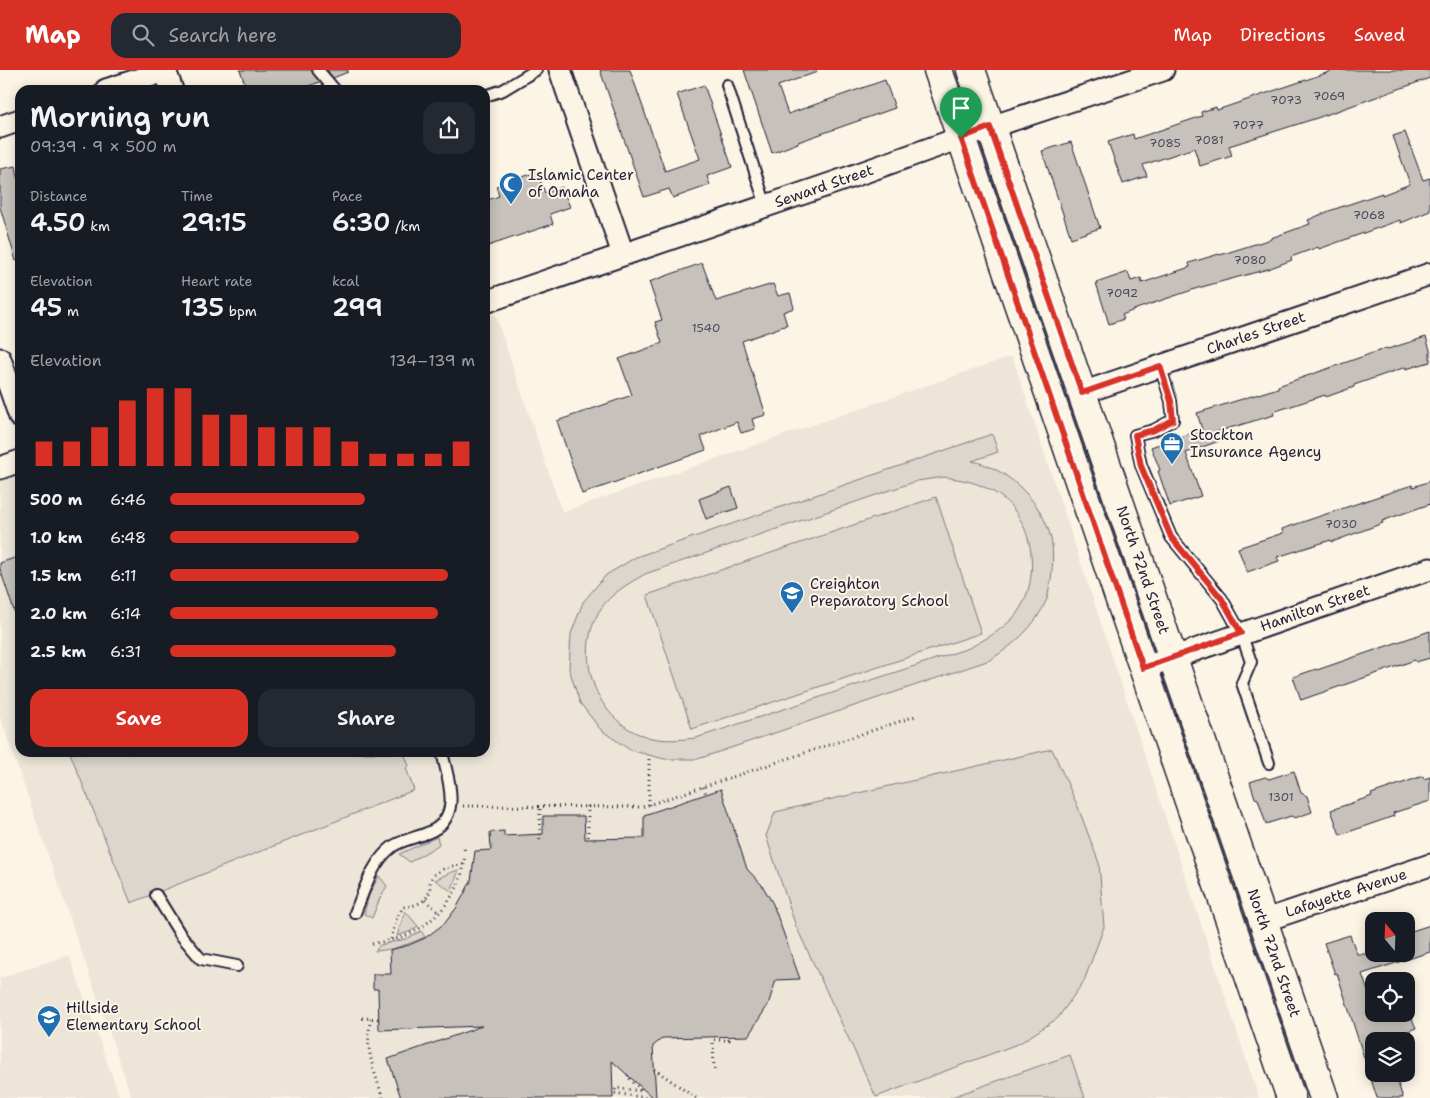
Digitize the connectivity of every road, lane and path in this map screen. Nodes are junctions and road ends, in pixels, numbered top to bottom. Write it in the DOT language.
graph roads {
  1 [pos="318,70"];
  2 [pos="536,70"];
  3 [pos="560,70"];
  4 [pos="938,70"];
  5 [pos="971,70"];
  6 [pos="1163,70"];
  7 [pos="167,77"];
  8 [pos="129,85"];
  9 [pos="331,85"];
  10 [pos="727,85"];
  11 [pos="490,94"];
  12 [pos="15,122"];
  13 [pos="990,127"];
  14 [pos="0,128"];
  15 [pos="961,138"];
  16 [pos="766,206"];
  17 [pos="623,254"];
  18 [pos="1430,274"];
  19 [pos="490,300"];
  20 [pos="0,359"];
  21 [pos="1160,366"];
  22 [pos="1082,393"];
  23 [pos="15,402"];
  24 [pos="15,463"];
  25 [pos="0,468"];
  26 [pos="1430,569"];
  27 [pos="1241,633"];
  28 [pos="1173,658"];
  29 [pos="1143,668"];
  30 [pos="916,716"];
  31 [pos="649,755"];
  32 [pos="443,757"];
  33 [pos="1269,763"];
  34 [pos="703,787"];
  35 [pos="706,794"];
  36 [pos="649,804"];
  37 [pos="460,806"];
  38 [pos="540,806"];
  39 [pos="588,806"];
  40 [pos="588,839"];
  41 [pos="540,840"];
  42 [pos="464,845"];
  43 [pos="463,864"];
  44 [pos="1430,865"];
  45 [pos="156,895"];
  46 [pos="425,900"];
  47 [pos="440,912"];
  48 [pos="355,913"];
  49 [pos="1263,920"];
  50 [pos="391,939"];
  51 [pos="372,944"];
  52 [pos="237,966"];
  53 [pos="362,1018"];
  54 [pos="371,1019"];
  55 [pos="379,1019"];
  56 [pos="729,1036"];
  57 [pos="654,1069"];
  58 [pos="714,1069"];
  59 [pos="628,1075"];
  60 [pos="383,1098"];
  61 [pos="648,1098"];
  62 [pos="696,1098"];
  63 [pos="1291,1098"];
  64 [pos="1324,1098"];
  1 -- 9 [label="lane"];
  2 -- 11 [label="lane"];
  3 -- 17 [label="street"];
  4 -- 15 [label="main road"];
  5 -- 13 [label="main road, North 72nd Street"];
  6 -- 13 [label="street, Seward Street"];
  7 -- 8 [label="street"];
  10 -- 16 [label="lane"];
  12 -- 14 [label="street"];
  13 -- 15 [label="street, Seward Street"];
  13 -- 22 [label="main road, North 72nd Street"];
  15 -- 16 [label="street, Seward Street"];
  15 -- 29 [label="main road"];
  16 -- 17 [label="street, Seward Street"];
  17 -- 19 [label="street, Seward Street"];
  18 -- 21 [label="street, Charles Street"];
  20 -- 23 [label="street"];
  21 -- 22 [label="street, Charles Street"];
  21 -- 27 [label="lane"];
  22 -- 28 [label="main road, North 72nd Street"];
  24 -- 25 [label="street"];
  26 -- 27 [label="street, Hamilton Street"];
  27 -- 28 [label="street, Hamilton Street"];
  27 -- 33 [label="lane"];
  28 -- 29 [label="street, Hamilton Street"];
  28 -- 49 [label="main road, North 72nd Street"];
  29 -- 63 [label="main road"];
  30 -- 34 [label="path"];
  31 -- 36 [label="path"];
  32 -- 48 [label="lane"];
  34 -- 35 [label="path"];
  34 -- 36 [label="path"];
  36 -- 39 [label="path"];
  37 -- 38 [label="path"];
  38 -- 39 [label="path"];
  38 -- 41 [label="path"];
  39 -- 40 [label="path"];
  42 -- 43 [label="path"];
  43 -- 46 [label="path"];
  43 -- 47 [label="path"];
  44 -- 49 [label="street, Lafayette Avenue"];
  45 -- 52 [label="lane"];
  46 -- 47 [label="path"];
  46 -- 50 [label="path"];
  47 -- 50 [label="path"];
  49 -- 64 [label="main road, North 72nd Street"];
  50 -- 51 [label="path"];
  53 -- 54 [label="path"];
  54 -- 55 [label="path"];
  54 -- 60 [label="path"];
  56 -- 58 [label="path"];
  57 -- 62 [label="path"];
  59 -- 61 [label="path"];
}
